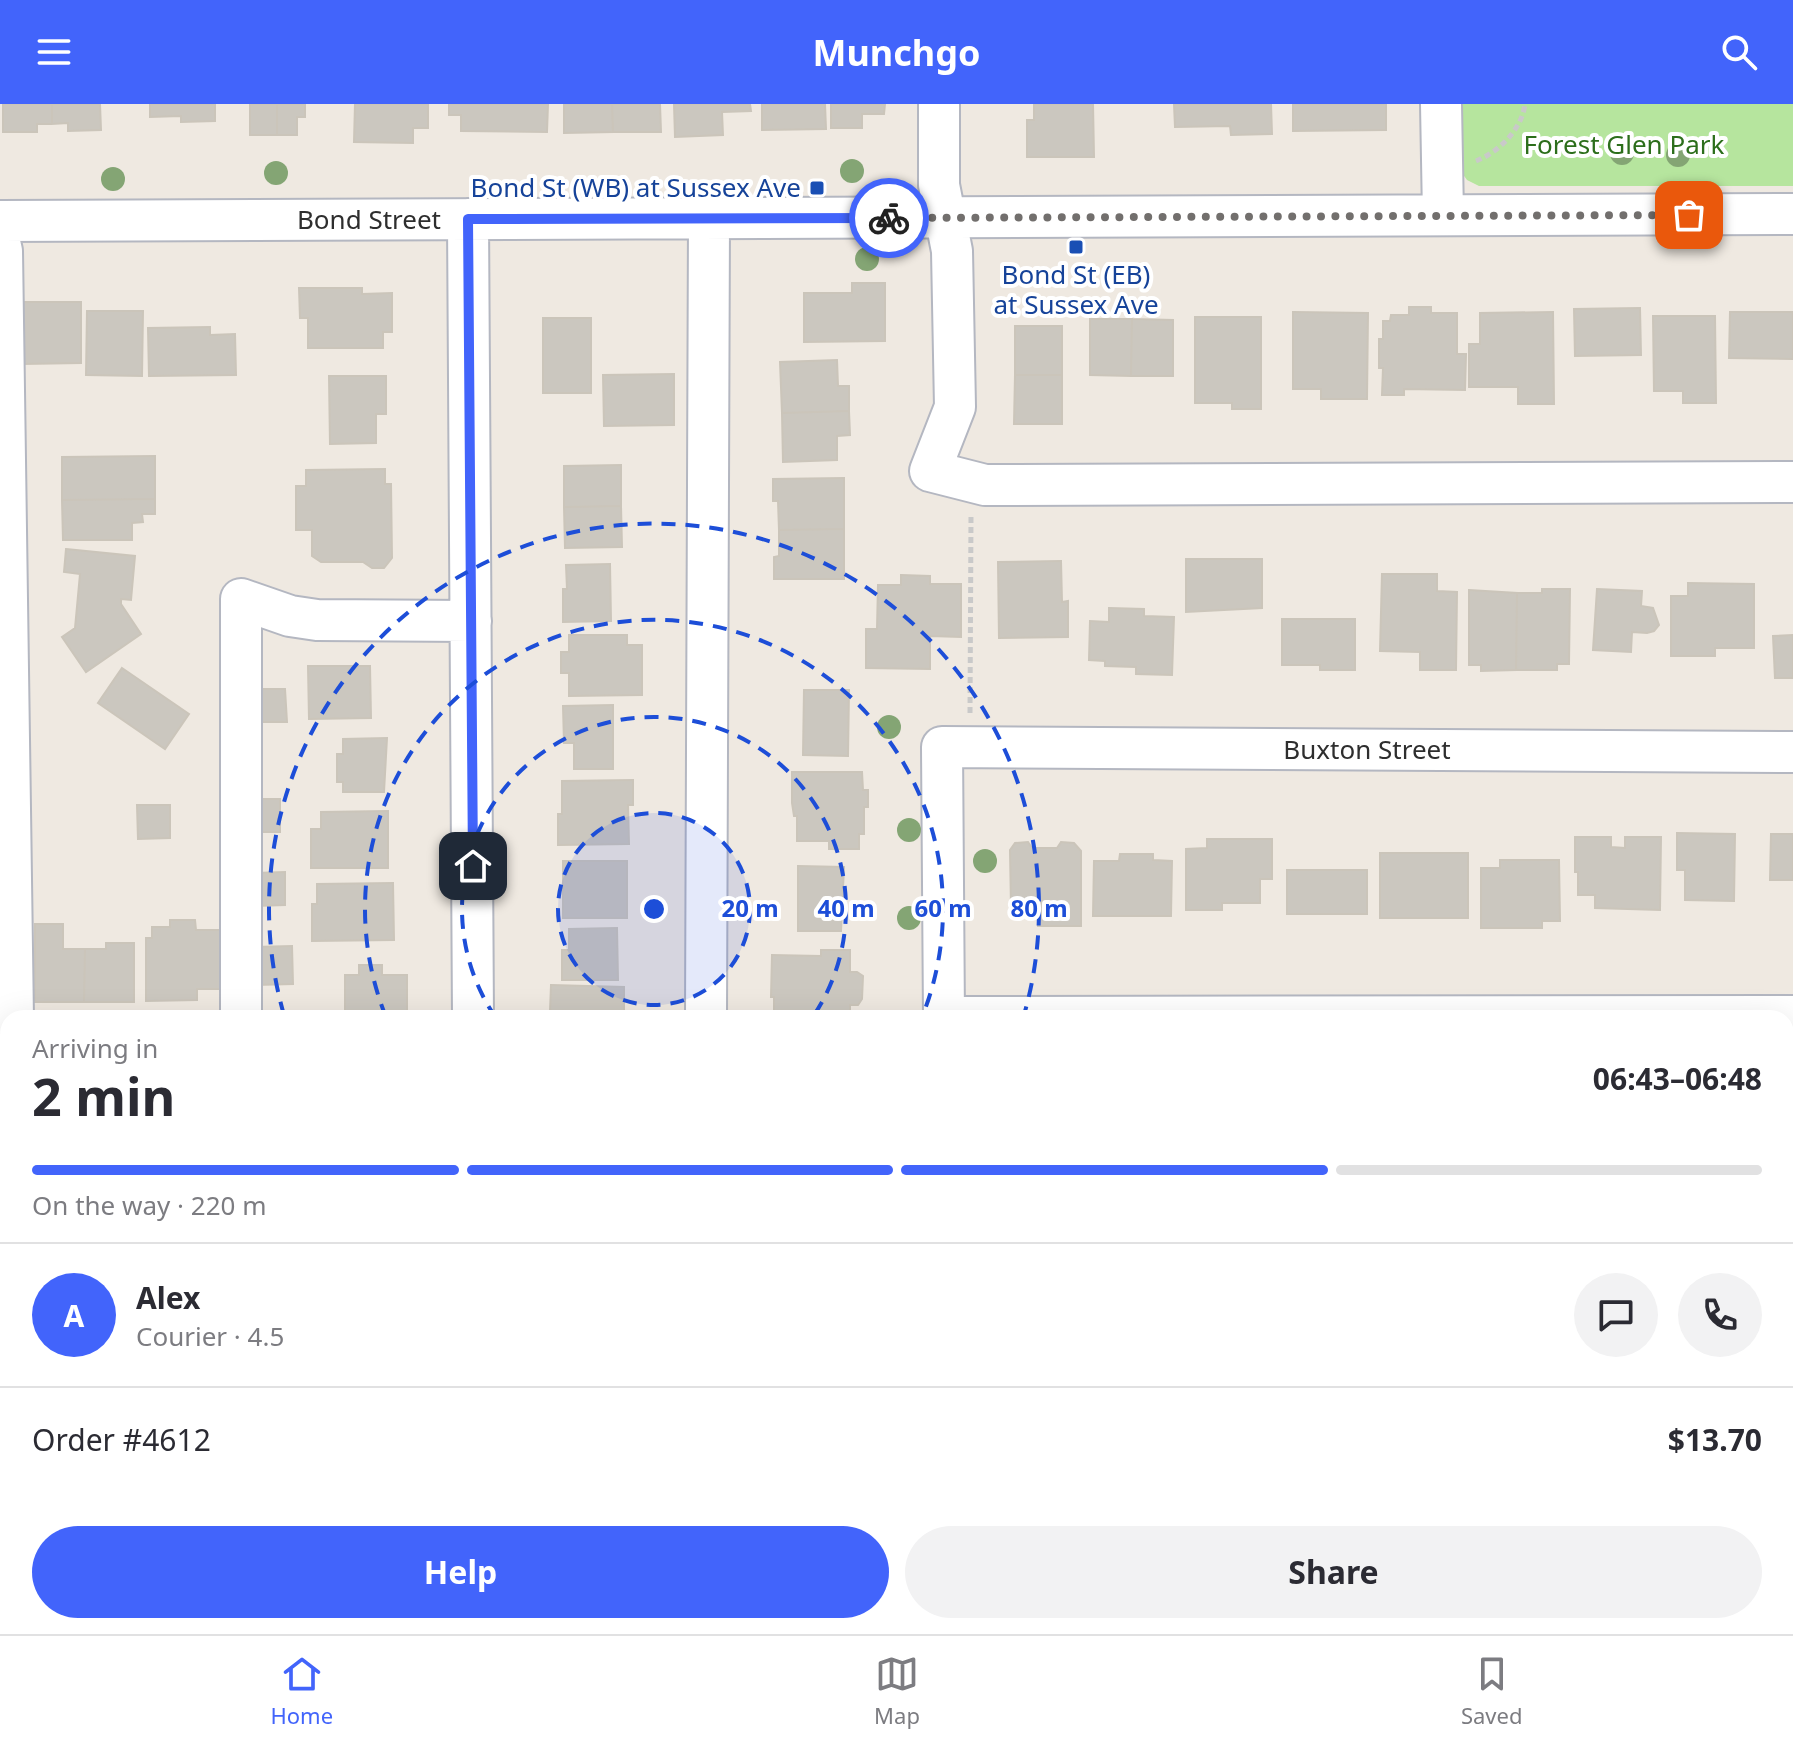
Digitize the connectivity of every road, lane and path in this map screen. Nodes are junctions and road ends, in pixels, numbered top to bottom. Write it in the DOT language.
graph roads {
  1 [pos="939,104"];
  2 [pos="1441,104"];
  3 [pos="1525,104"];
  4 [pos="1464,167"];
  5 [pos="1793,214"];
  6 [pos="1443,215"];
  7 [pos="947,218"];
  8 [pos="468,219"];
  9 [pos="709,220"];
  10 [pos="0,221"];
  11 [pos="0,242"];
  12 [pos="930,471"];
  13 [pos="1793,482"];
  14 [pos="471,621"];
  15 [pos="970,713"];
  16 [pos="1793,752"];
  17 [pos="13,1010"];
  18 [pos="241,1010"];
  19 [pos="473,1010"];
  20 [pos="706,1010"];
  21 [pos="944,1010"];
  1 -- 7 [label="street"];
  2 -- 6 [label="street"];
  3 -- 4 [label="path"];
  5 -- 6 [label="street, Bond Street"];
  6 -- 7 [label="street, Bond Street"];
  7 -- 9 [label="street, Bond Street"];
  7 -- 12 [label="street"];
  8 -- 9 [label="street, Bond Street"];
  8 -- 10 [label="street, Bond Street"];
  8 -- 14 [label="street"];
  9 -- 20 [label="street"];
  11 -- 17 [label="street"];
  12 -- 13 [label="street"];
  12 -- 15 [label="path"];
  14 -- 18 [label="street"];
  14 -- 19 [label="street"];
  16 -- 21 [label="street, Buxton Street"];
}
